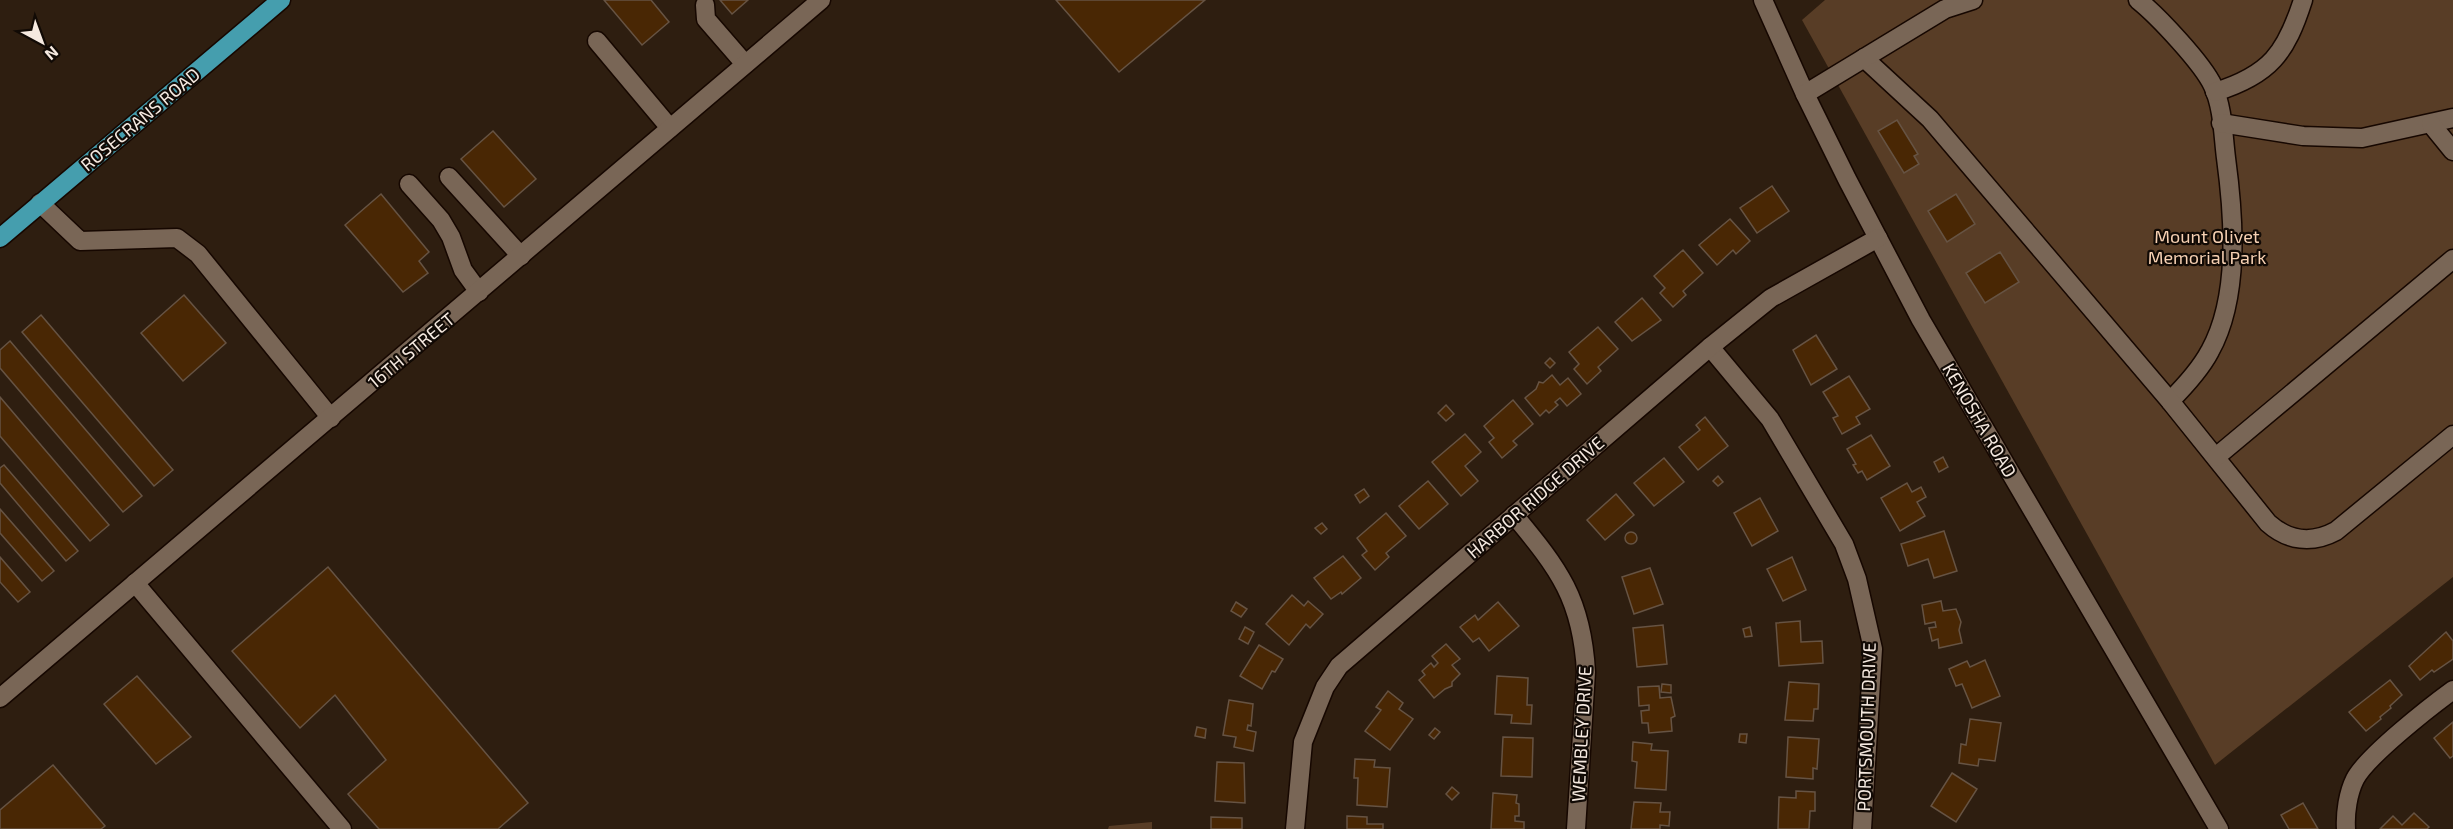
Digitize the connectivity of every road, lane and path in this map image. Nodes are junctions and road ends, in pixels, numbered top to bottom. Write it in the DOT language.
graph roads {
  1 [pos="281,0"];
  2 [pos="820,0"];
  3 [pos="1763,0"];
  4 [pos="1973,0"];
  5 [pos="2138,0"];
  6 [pos="2303,0"];
  7 [pos="705,5"];
  8 [pos="597,41"];
  9 [pos="1864,58"];
  10 [pos="745,64"];
  11 [pos="2216,92"];
  12 [pos="1805,94"];
  13 [pos="2453,118"];
  14 [pos="2221,123"];
  15 [pos="2431,124"];
  16 [pos="670,128"];
  17 [pos="2453,151"];
  18 [pos="449,177"];
  19 [pos="409,184"];
  20 [pos="40,203"];
  21 [pos="0,238"];
  22 [pos="1878,238"];
  23 [pos="521,256"];
  24 [pos="2453,259"];
  25 [pos="478,292"];
  26 [pos="1710,347"];
  27 [pos="2170,401"];
  28 [pos="331,418"];
  29 [pos="2453,435"];
  30 [pos="2216,457"];
  31 [pos="1514,515"];
  32 [pos="135,583"];
  33 [pos="2453,690"];
  34 [pos="0,698"];
  35 [pos="342,829"];
  36 [pos="1295,829"];
  37 [pos="1576,829"];
  38 [pos="1862,829"];
  39 [pos="2219,829"];
  40 [pos="2346,829"];
  1 -- 20 [label="main road, ROSECRANS ROAD"];
  2 -- 10 [label="street, 16TH STREET"];
  3 -- 12 [label="street, KENOSHA ROAD"];
  4 -- 9 [label="street"];
  5 -- 11 [label="street"];
  6 -- 11 [label="street"];
  7 -- 10 [label="street"];
  8 -- 16 [label="street"];
  9 -- 12 [label="street"];
  9 -- 27 [label="street"];
  10 -- 16 [label="street, 16TH STREET"];
  11 -- 14 [label="street"];
  12 -- 22 [label="street, KENOSHA ROAD"];
  13 -- 15 [label="street"];
  14 -- 15 [label="street"];
  14 -- 27 [label="street"];
  15 -- 17 [label="street"];
  16 -- 23 [label="street, 16TH STREET"];
  18 -- 23 [label="street"];
  19 -- 25 [label="street"];
  20 -- 21 [label="main road, ROSECRANS ROAD"];
  20 -- 28 [label="street"];
  22 -- 26 [label="street, HARBOR RIDGE DRIVE"];
  22 -- 39 [label="street, KENOSHA ROAD"];
  23 -- 25 [label="street, 16TH STREET"];
  24 -- 30 [label="street"];
  25 -- 28 [label="street, 16TH STREET"];
  26 -- 31 [label="street, HARBOR RIDGE DRIVE"];
  26 -- 38 [label="street, PORTSMOUTH DRIVE"];
  27 -- 30 [label="street"];
  28 -- 32 [label="street, 16TH STREET"];
  29 -- 30 [label="street"];
  31 -- 36 [label="street, HARBOR RIDGE DRIVE"];
  31 -- 37 [label="street, WEMBLEY DRIVE"];
  32 -- 34 [label="street, 16TH STREET"];
  32 -- 35 [label="street"];
  33 -- 40 [label="street"];
}
